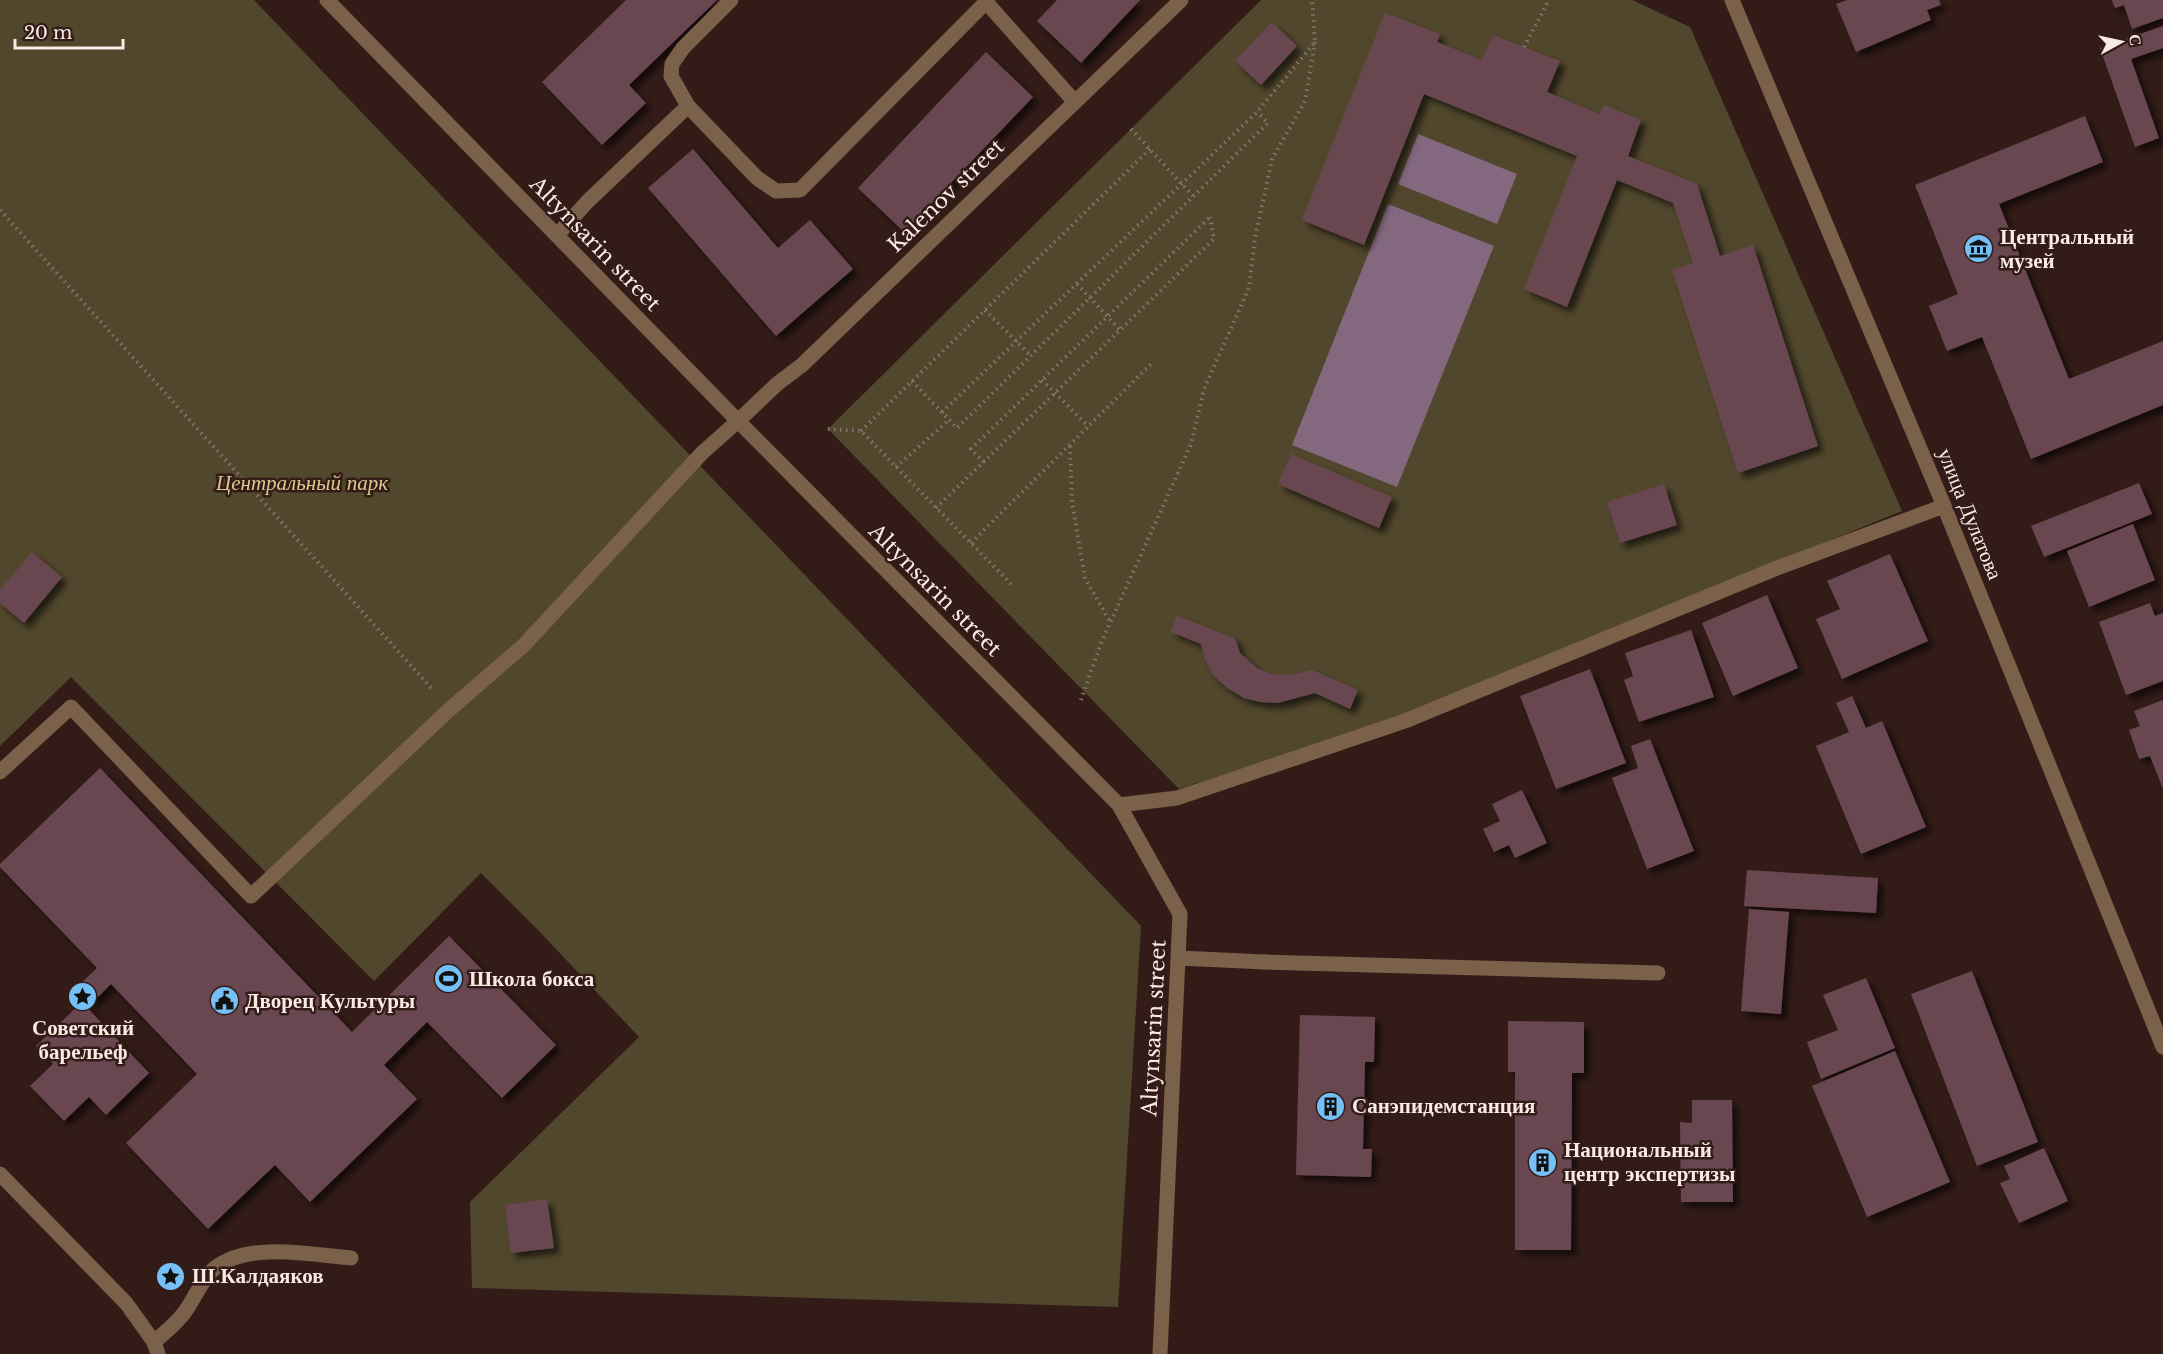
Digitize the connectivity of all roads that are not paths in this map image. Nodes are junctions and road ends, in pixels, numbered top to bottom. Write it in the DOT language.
graph roads {
  1 [pos="327,0"];
  2 [pos="731,0"];
  3 [pos="1181,0"];
  4 [pos="1732,0"];
  5 [pos="987,1"];
  6 [pos="1074,102"];
  7 [pos="688,106"];
  8 [pos="557,235"];
  9 [pos="738,421"];
  10 [pos="1944,506"];
  11 [pos="0,772"];
  12 [pos="1119,805"];
  13 [pos="1179,957"];
  14 [pos="1658,973"];
  15 [pos="2163,1047"];
  16 [pos="0,1174"];
  17 [pos="351,1258"];
  18 [pos="156,1348"];
  19 [pos="1160,1354"];
  1 -- 8 [label="street, Altynsarin street"];
  2 -- 7 [label="street"];
  3 -- 6 [label="street, Kalenov street"];
  4 -- 10 [label="street, улица Дулатова"];
  5 -- 6 [label="street"];
  5 -- 7 [label="street"];
  6 -- 9 [label="street, Kalenov street"];
  7 -- 8 [label="street"];
  8 -- 9 [label="street, Altynsarin street"];
  9 -- 11 [label="street, Kalenov street"];
  9 -- 12 [label="street, Altynsarin street"];
  10 -- 12 [label="street"];
  10 -- 15 [label="street, улица Дулатова"];
  12 -- 13 [label="street, Altynsarin street"];
  13 -- 14 [label="street"];
  13 -- 19 [label="street, Altynsarin street"];
  16 -- 18 [label="street"];
  17 -- 18 [label="street"];
}
